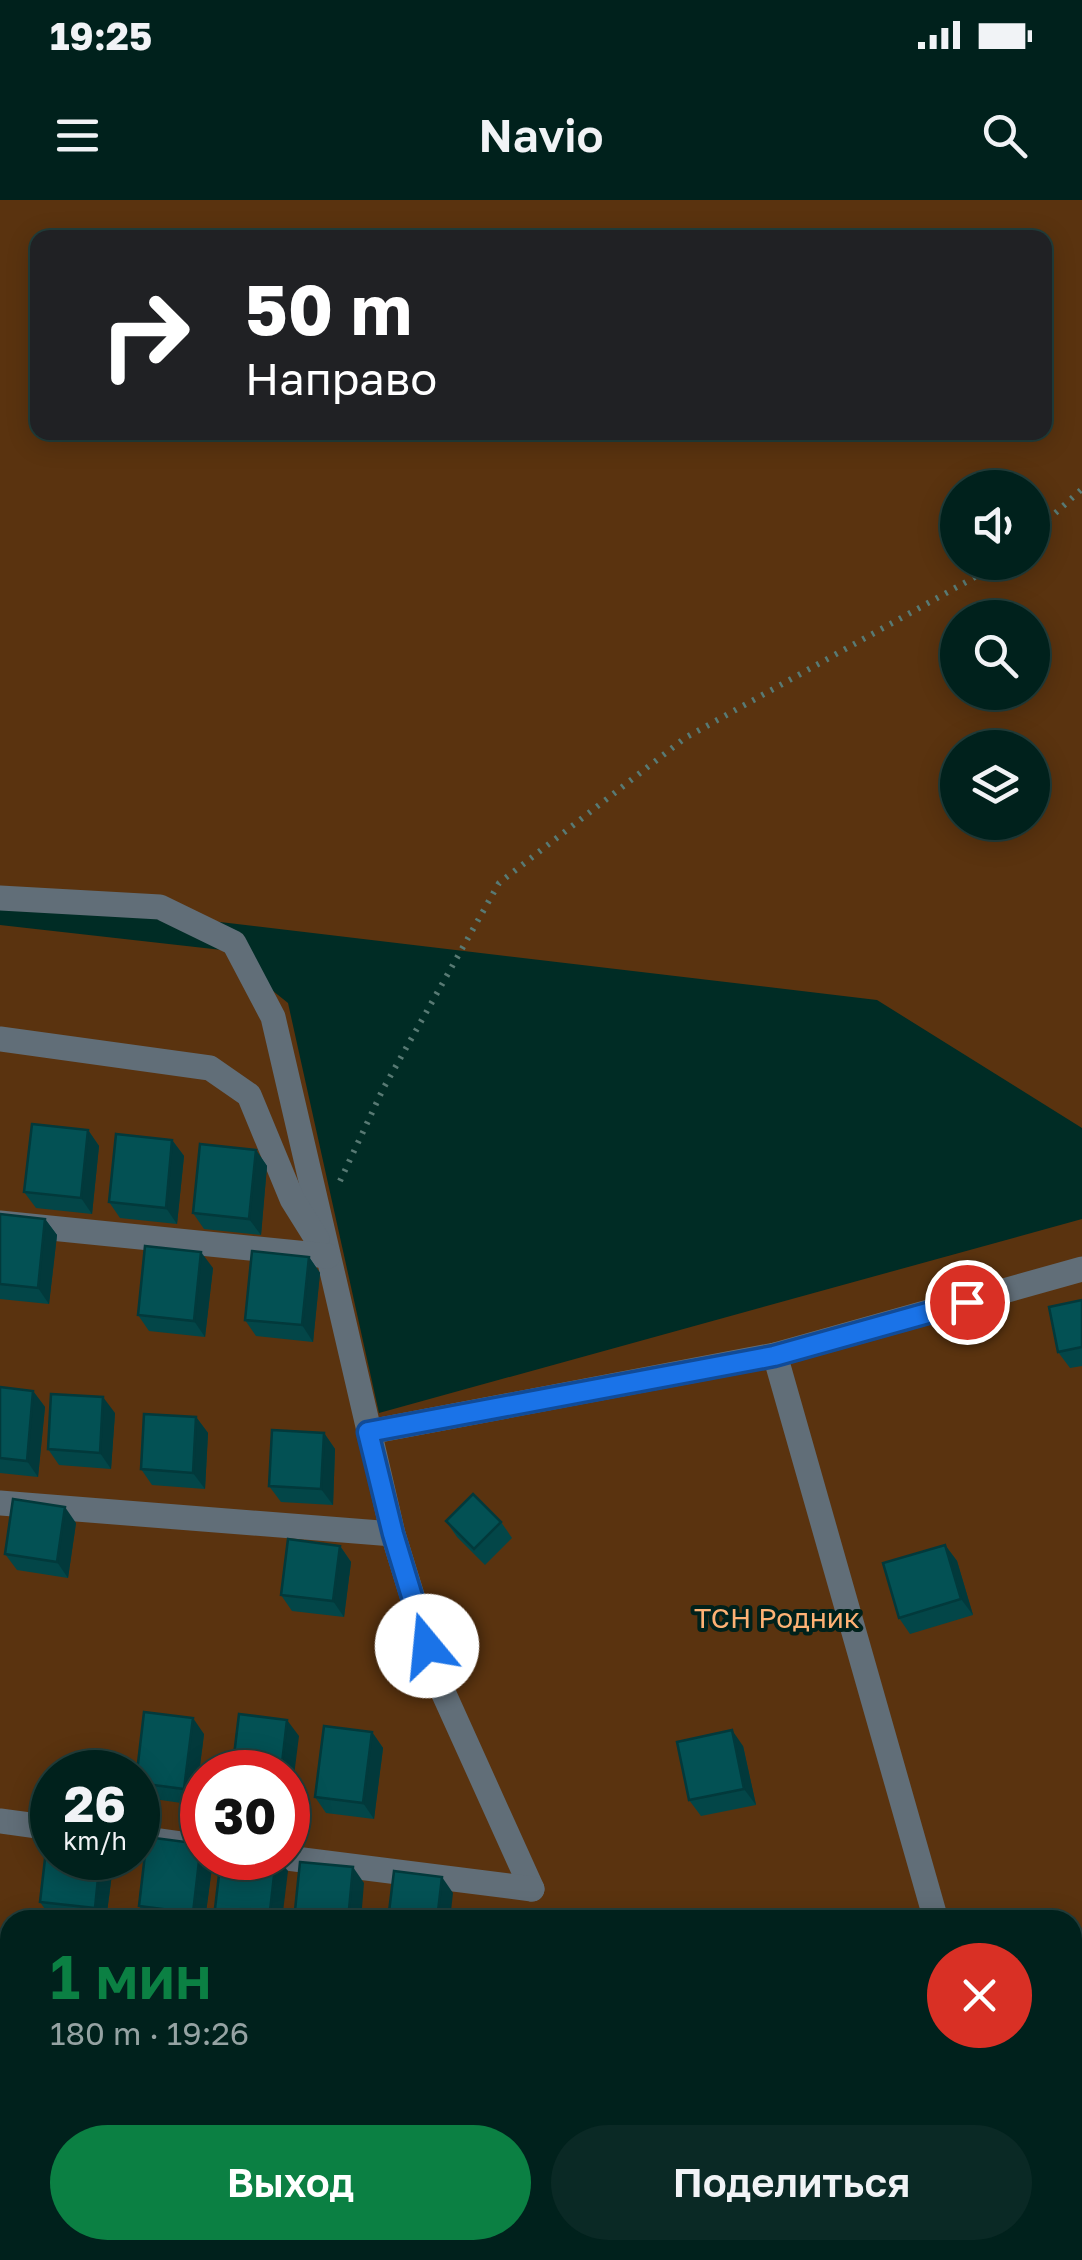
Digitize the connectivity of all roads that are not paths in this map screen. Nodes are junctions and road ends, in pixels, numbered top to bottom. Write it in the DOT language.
graph roads {
  1 [pos="0,898"];
  2 [pos="0,1039"];
  3 [pos="0,1223"];
  4 [pos="328,1256"];
  5 [pos="1082,1269"];
  6 [pos="774,1356"];
  7 [pos="368,1432"];
  8 [pos="0,1503"];
  9 [pos="393,1534"];
  10 [pos="0,1821"];
  11 [pos="30,1825"];
  12 [pos="310,1861"];
  13 [pos="933,1910"];
  1 -- 4 [label="street"];
  2 -- 4 [label="street"];
  3 -- 4 [label="street"];
  4 -- 7 [label="street"];
  5 -- 6 [label="street"];
  6 -- 7 [label="street"];
  6 -- 13 [label="street"];
  7 -- 9 [label="street"];
  8 -- 9 [label="street"];
  9 -- 12 [label="street"];
  10 -- 11 [label="street"];
}
